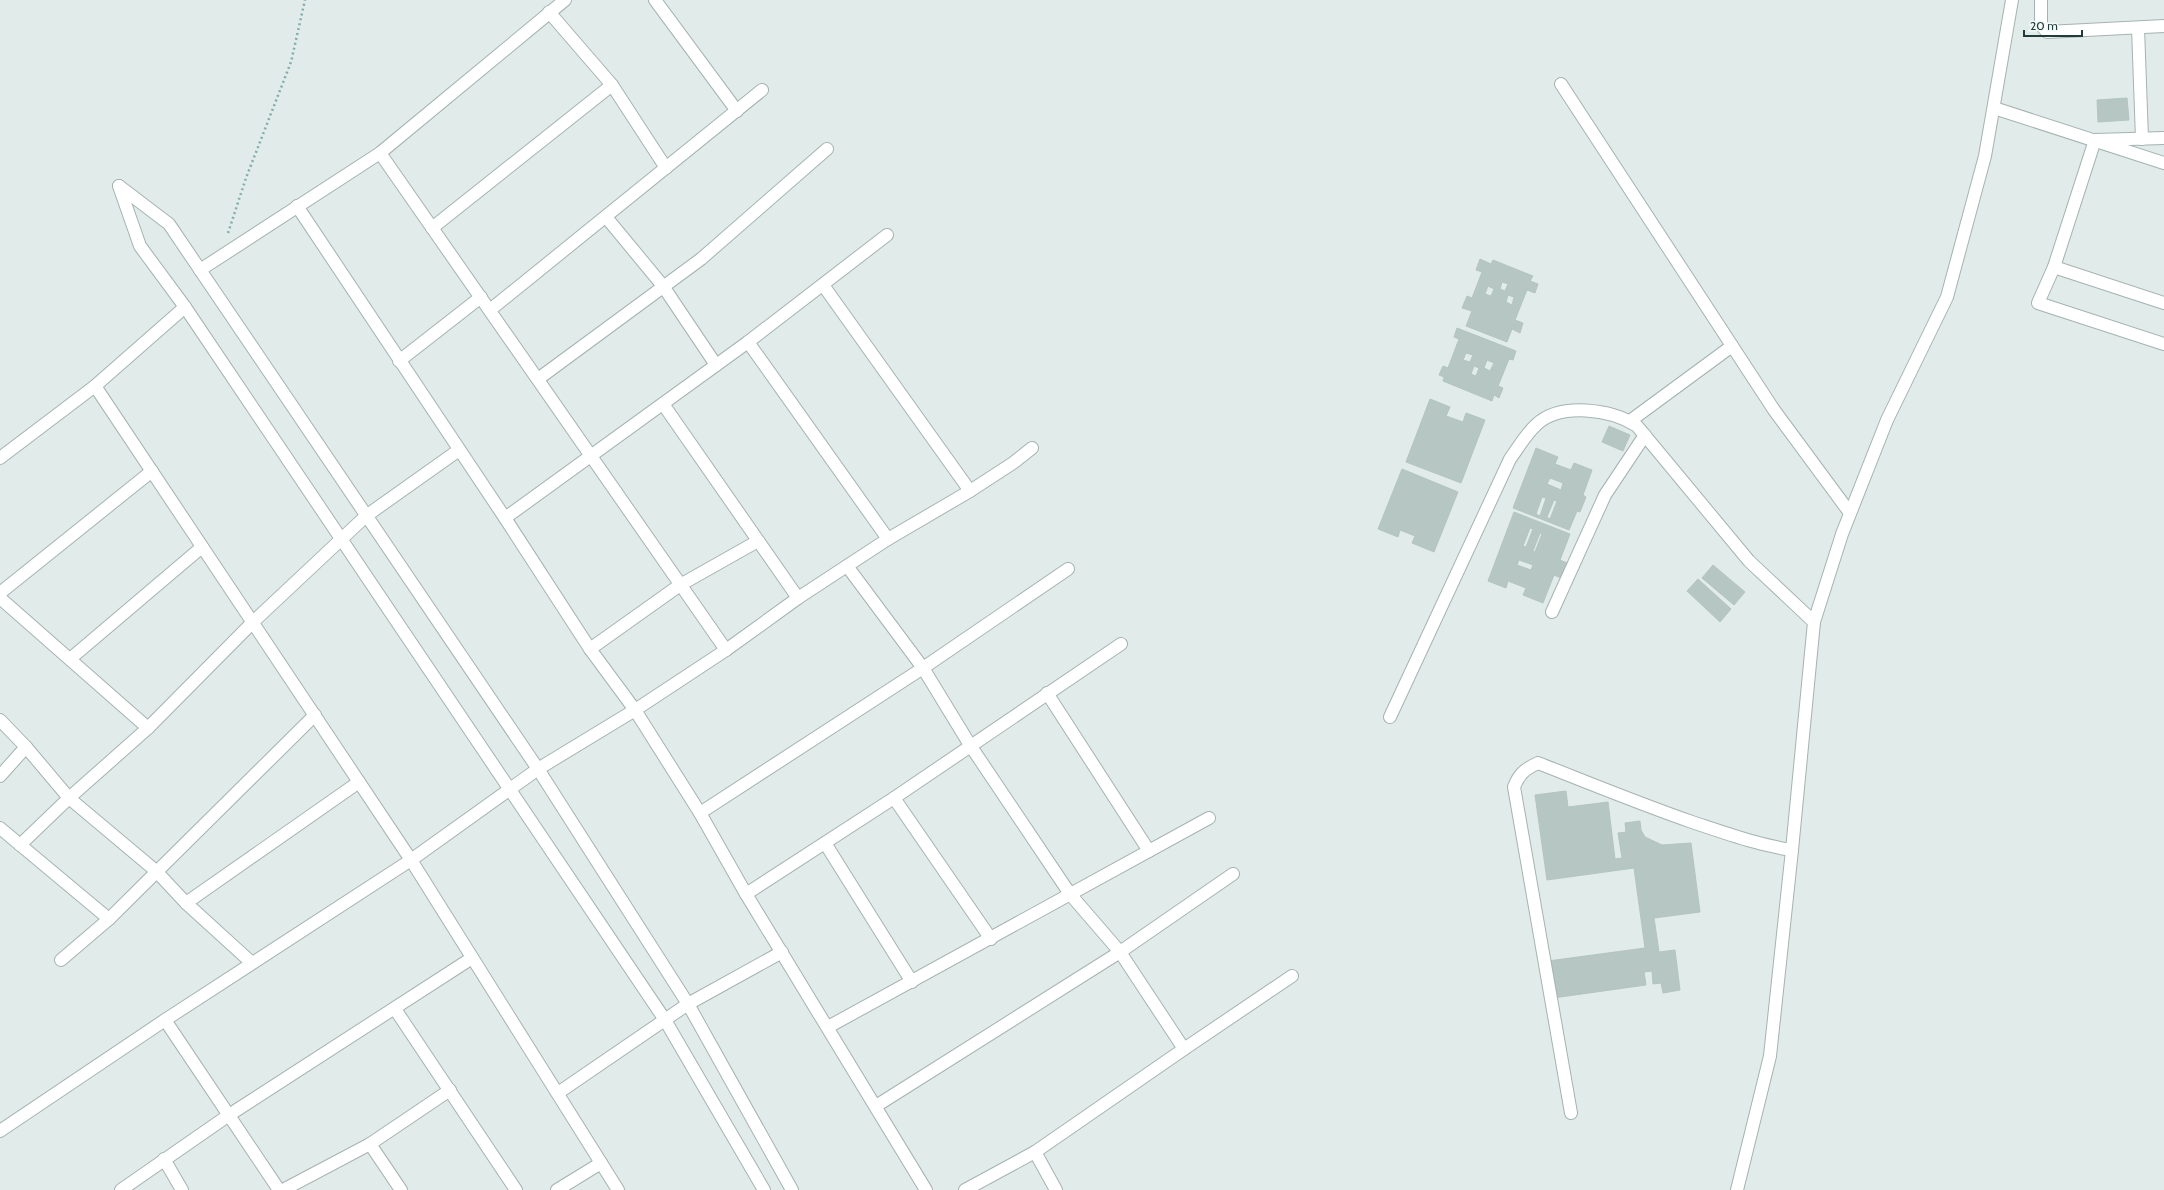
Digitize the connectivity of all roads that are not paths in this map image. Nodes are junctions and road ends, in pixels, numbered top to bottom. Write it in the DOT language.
graph roads {
  1 [pos="565,0"];
  2 [pos="655,0"];
  3 [pos="2012,0"];
  4 [pos="2041,0"];
  5 [pos="549,12"];
  6 [pos="2164,26"];
  7 [pos="2138,28"];
  8 [pos="1561,84"];
  9 [pos="612,85"];
  10 [pos="762,90"];
  11 [pos="1994,108"];
  12 [pos="737,111"];
  13 [pos="2142,138"];
  14 [pos="2164,138"];
  15 [pos="2095,140"];
  16 [pos="826,149"];
  17 [pos="380,153"];
  18 [pos="2164,163"];
  19 [pos="666,168"];
  20 [pos="297,206"];
  21 [pos="606,216"];
  22 [pos="432,228"];
  23 [pos="887,235"];
  24 [pos="2054,267"];
  25 [pos="200,270"];
  26 [pos="823,285"];
  27 [pos="663,286"];
  28 [pos="481,297"];
  29 [pos="2164,303"];
  30 [pos="185,307"];
  31 [pos="490,310"];
  32 [pos="748,342"];
  33 [pos="2164,344"];
  34 [pos="1732,346"];
  35 [pos="399,361"];
  36 [pos="716,365"];
  37 [pos="538,379"];
  38 [pos="95,386"];
  39 [pos="663,404"];
  40 [pos="1630,421"];
  41 [pos="1646,435"];
  42 [pos="1032,448"];
  43 [pos="459,450"];
  44 [pos="591,456"];
  45 [pos="0,458"];
  46 [pos="152,471"];
  47 [pos="970,491"];
  48 [pos="1850,513"];
  49 [pos="366,516"];
  50 [pos="506,518"];
  51 [pos="340,539"];
  52 [pos="888,539"];
  53 [pos="758,541"];
  54 [pos="202,547"];
  55 [pos="847,566"];
  56 [pos="1068,569"];
  57 [pos="680,585"];
  58 [pos="0,593"];
  59 [pos="0,598"];
  60 [pos="798,598"];
  61 [pos="1552,612"];
  62 [pos="252,622"];
  63 [pos="1814,622"];
  64 [pos="1121,644"];
  65 [pos="590,650"];
  66 [pos="726,650"];
  67 [pos="70,660"];
  68 [pos="923,668"];
  69 [pos="1047,693"];
  70 [pos="635,710"];
  71 [pos="315,715"];
  72 [pos="1390,717"];
  73 [pos="0,720"];
  74 [pos="148,728"];
  75 [pos="970,744"];
  76 [pos="26,747"];
  77 [pos="538,769"];
  78 [pos="0,776"];
  79 [pos="359,782"];
  80 [pos="510,789"];
  81 [pos="69,798"];
  82 [pos="894,798"];
  83 [pos="700,812"];
  84 [pos="1209,818"];
  85 [pos="0,828"];
  86 [pos="825,843"];
  87 [pos="20,845"];
  88 [pos="1792,850"];
  89 [pos="1149,851"];
  90 [pos="411,860"];
  91 [pos="156,871"];
  92 [pos="1233,874"];
  93 [pos="746,894"];
  94 [pos="1070,894"];
  95 [pos="186,903"];
  96 [pos="109,919"];
  97 [pos="991,939"];
  98 [pos="782,952"];
  99 [pos="1120,952"];
  100 [pos="472,958"];
  101 [pos="61,960"];
  102 [pos="252,963"];
  103 [pos="1292,976"];
  104 [pos="912,982"];
  105 [pos="688,1004"];
  106 [pos="395,1009"];
  107 [pos="165,1020"];
  108 [pos="666,1020"];
  109 [pos="828,1027"];
  110 [pos="1184,1049"];
  111 [pos="450,1090"];
  112 [pos="558,1093"];
  113 [pos="876,1106"];
  114 [pos="1571,1113"];
  115 [pos="229,1116"];
  116 [pos="0,1131"];
  117 [pos="370,1144"];
  118 [pos="1035,1152"];
  119 [pos="164,1159"];
  120 [pos="601,1163"];
  121 [pos="121,1190"];
  122 [pos="182,1190"];
  123 [pos="279,1190"];
  124 [pos="283,1190"];
  125 [pos="401,1190"];
  126 [pos="516,1190"];
  127 [pos="558,1190"];
  128 [pos="618,1190"];
  129 [pos="764,1190"];
  130 [pos="792,1190"];
  131 [pos="926,1190"];
  132 [pos="965,1190"];
  133 [pos="1056,1190"];
  134 [pos="1738,1190"];
  1 -- 5 [label="street"];
  2 -- 12 [label="street"];
  3 -- 11 [label="street"];
  4 -- 7 [label="street"];
  5 -- 9 [label="street"];
  5 -- 17 [label="street"];
  6 -- 7 [label="street"];
  7 -- 13 [label="street"];
  8 -- 34 [label="street"];
  9 -- 19 [label="street"];
  9 -- 22 [label="street"];
  10 -- 12 [label="street"];
  11 -- 15 [label="street"];
  11 -- 48 [label="street"];
  12 -- 19 [label="street"];
  13 -- 14 [label="street"];
  13 -- 15 [label="street"];
  15 -- 18 [label="street"];
  15 -- 24 [label="street"];
  16 -- 27 [label="street"];
  17 -- 20 [label="street"];
  17 -- 22 [label="street"];
  19 -- 21 [label="street"];
  20 -- 25 [label="street"];
  20 -- 35 [label="street"];
  21 -- 27 [label="street"];
  21 -- 31 [label="street"];
  22 -- 28 [label="street"];
  23 -- 26 [label="street"];
  24 -- 29 [label="street"];
  24 -- 33 [label="street"];
  25 -- 30 [label="street"];
  25 -- 49 [label="street"];
  26 -- 32 [label="street"];
  26 -- 47 [label="street"];
  27 -- 36 [label="street"];
  27 -- 37 [label="street"];
  28 -- 31 [label="street"];
  28 -- 35 [label="street"];
  30 -- 38 [label="street"];
  30 -- 51 [label="street"];
  31 -- 37 [label="street"];
  32 -- 36 [label="street"];
  32 -- 52 [label="street"];
  34 -- 40 [label="street"];
  34 -- 48 [label="street"];
  35 -- 43 [label="street"];
  36 -- 39 [label="street"];
  37 -- 44 [label="street"];
  38 -- 45 [label="street"];
  38 -- 46 [label="street"];
  39 -- 44 [label="street"];
  39 -- 53 [label="street"];
  40 -- 41 [label="street"];
  40 -- 72 [label="street"];
  41 -- 61 [label="street"];
  41 -- 63 [label="street"];
  42 -- 47 [label="street"];
  43 -- 49 [label="street"];
  43 -- 50 [label="street"];
  44 -- 50 [label="street"];
  44 -- 57 [label="street"];
  46 -- 54 [label="street"];
  46 -- 58 [label="street"];
  47 -- 52 [label="street"];
  48 -- 63 [label="street"];
  49 -- 51 [label="street"];
  49 -- 77 [label="street"];
  50 -- 65 [label="street"];
  51 -- 62 [label="street"];
  51 -- 80 [label="street"];
  52 -- 55 [label="street"];
  53 -- 57 [label="street"];
  53 -- 60 [label="street"];
  54 -- 62 [label="street"];
  54 -- 67 [label="street"];
  55 -- 60 [label="street"];
  55 -- 68 [label="street"];
  56 -- 68 [label="street"];
  57 -- 65 [label="street"];
  57 -- 66 [label="street"];
  59 -- 67 [label="street"];
  60 -- 66 [label="street"];
  62 -- 71 [label="street"];
  62 -- 74 [label="street"];
  63 -- 88 [label="street"];
  64 -- 69 [label="street"];
  65 -- 70 [label="street"];
  66 -- 70 [label="street"];
  67 -- 74 [label="street"];
  68 -- 75 [label="street"];
  68 -- 83 [label="street"];
  69 -- 75 [label="street"];
  69 -- 89 [label="street"];
  70 -- 77 [label="street"];
  70 -- 83 [label="street"];
  71 -- 79 [label="street"];
  71 -- 91 [label="street"];
  73 -- 76 [label="street"];
  74 -- 81 [label="street"];
  75 -- 82 [label="street"];
  75 -- 94 [label="street"];
  76 -- 78 [label="street"];
  76 -- 81 [label="street"];
  77 -- 80 [label="street"];
  77 -- 105 [label="street"];
  79 -- 90 [label="street"];
  79 -- 95 [label="street"];
  80 -- 90 [label="street"];
  80 -- 108 [label="street"];
  81 -- 87 [label="street"];
  81 -- 91 [label="street"];
  82 -- 86 [label="street"];
  82 -- 97 [label="street"];
  83 -- 93 [label="street"];
  84 -- 89 [label="street"];
  85 -- 87 [label="street"];
  86 -- 93 [label="street"];
  86 -- 104 [label="street"];
  87 -- 96 [label="street"];
  88 -- 114 [label="street"];
  88 -- 134 [label="street"];
  89 -- 94 [label="street"];
  90 -- 100 [label="street"];
  90 -- 102 [label="street"];
  91 -- 95 [label="street"];
  91 -- 96 [label="street"];
  92 -- 99 [label="street"];
  93 -- 98 [label="street"];
  94 -- 97 [label="street"];
  94 -- 99 [label="street"];
  95 -- 102 [label="street"];
  96 -- 101 [label="street"];
  97 -- 104 [label="street"];
  98 -- 105 [label="street"];
  98 -- 109 [label="street"];
  99 -- 110 [label="street"];
  99 -- 113 [label="street"];
  100 -- 106 [label="street"];
  100 -- 112 [label="street"];
  102 -- 107 [label="street"];
  103 -- 110 [label="street"];
  104 -- 109 [label="street"];
  105 -- 108 [label="street"];
  105 -- 130 [label="street"];
  106 -- 111 [label="street"];
  106 -- 115 [label="street"];
  107 -- 115 [label="street"];
  107 -- 116 [label="street"];
  108 -- 112 [label="street"];
  108 -- 129 [label="street"];
  109 -- 113 [label="street"];
  110 -- 118 [label="street"];
  111 -- 117 [label="street"];
  111 -- 126 [label="street"];
  112 -- 120 [label="street"];
  113 -- 131 [label="street"];
  115 -- 119 [label="street"];
  115 -- 123 [label="street"];
  117 -- 124 [label="street"];
  117 -- 125 [label="street"];
  118 -- 132 [label="street"];
  118 -- 133 [label="street"];
  119 -- 121 [label="street"];
  119 -- 122 [label="street"];
  120 -- 127 [label="street"];
  120 -- 128 [label="street"];
}
